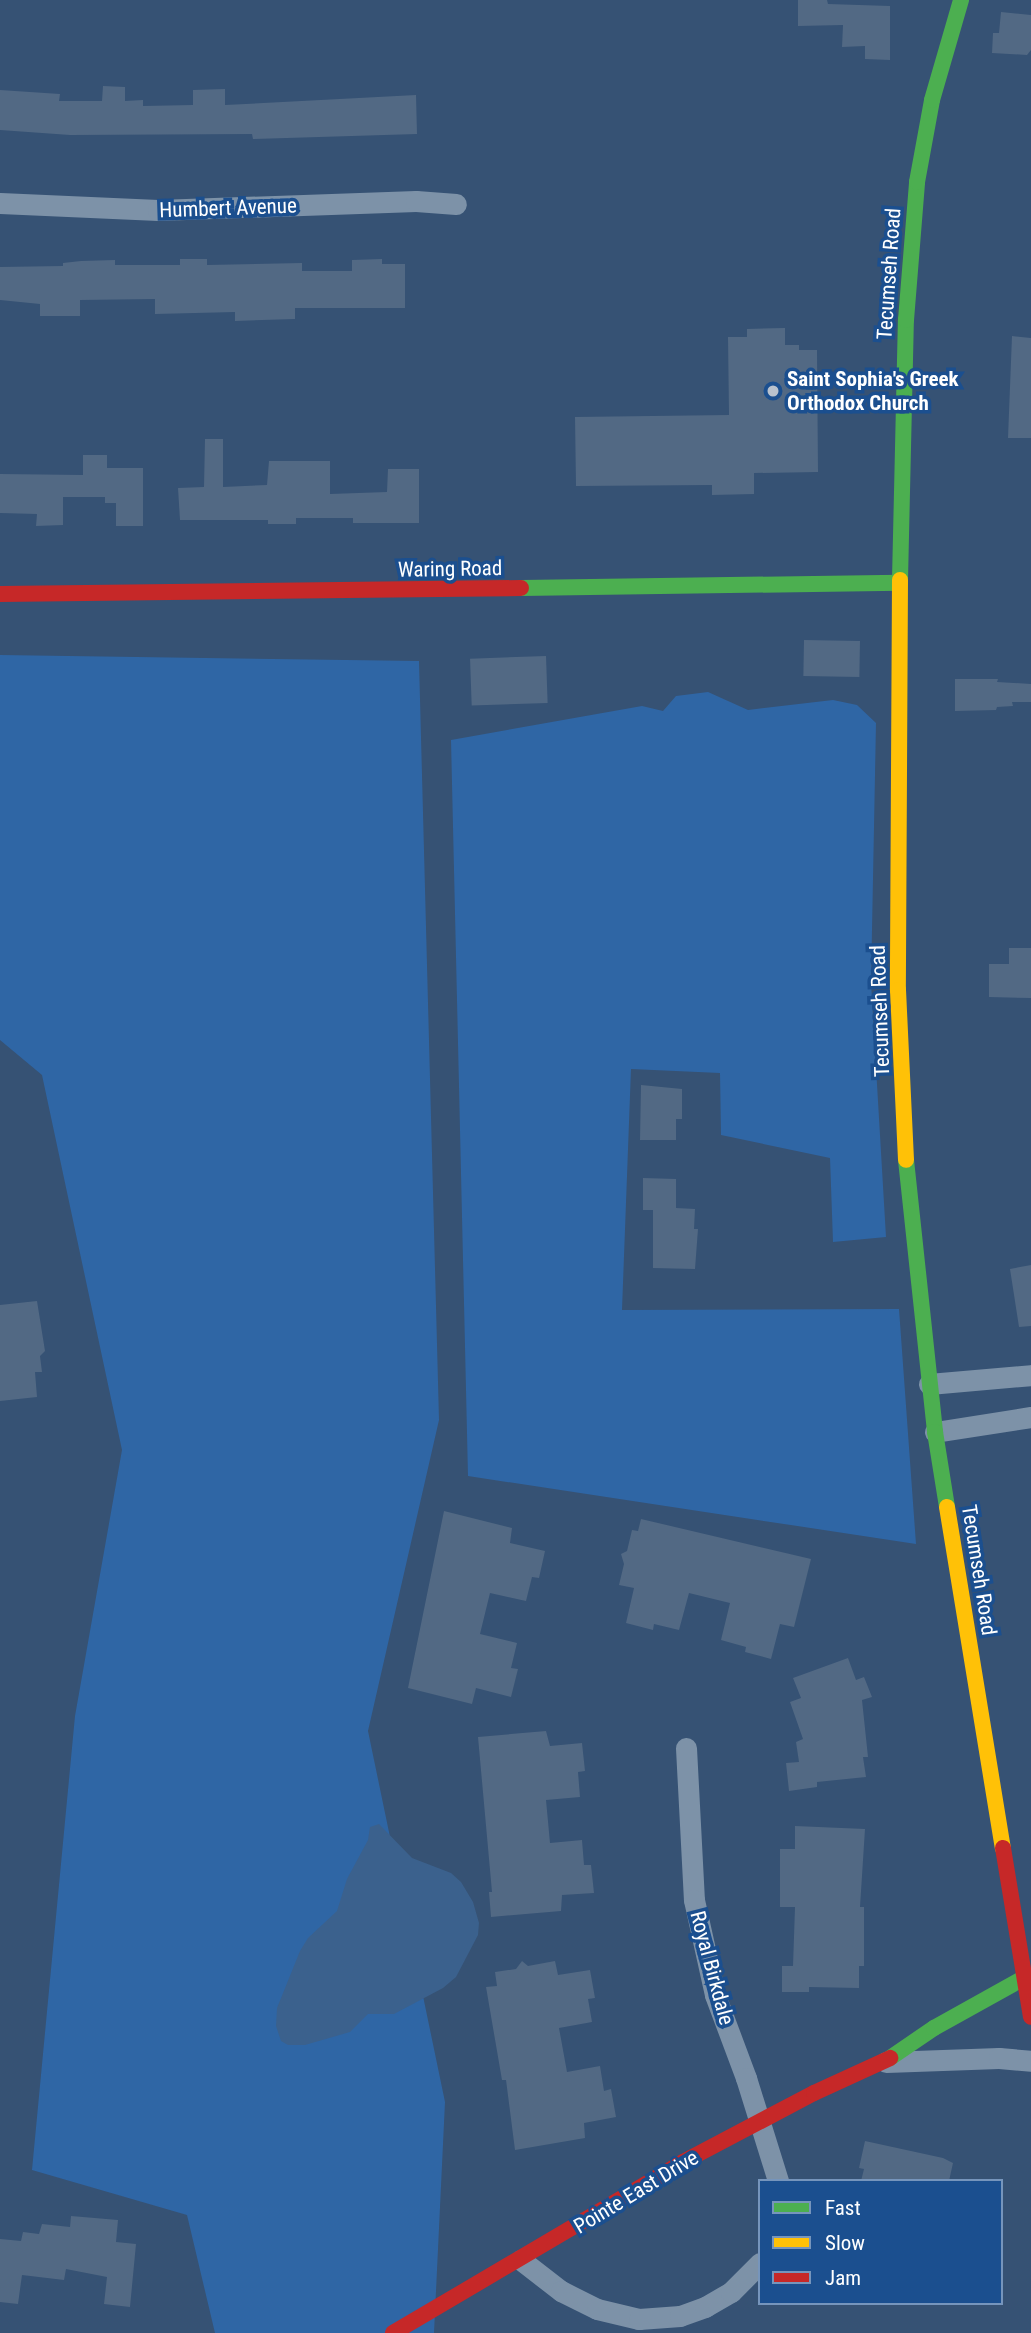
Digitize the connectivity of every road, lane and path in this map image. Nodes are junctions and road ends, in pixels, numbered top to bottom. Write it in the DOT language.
graph roads {
  1 [pos="961,0"];
  2 [pos="0,203"];
  3 [pos="456,204"];
  4 [pos="900,583"];
  5 [pos="0,594"];
  6 [pos="1031,1375"];
  7 [pos="929,1384"];
  8 [pos="1031,1417"];
  9 [pos="935,1432"];
  10 [pos="685,1748"];
  11 [pos="1024,1978"];
  12 [pos="1031,2017"];
  13 [pos="1031,2061"];
  14 [pos="884,2062"];
  15 [pos="760,2122"];
  16 [pos="777,2179"];
  17 [pos="522,2260"];
  18 [pos="758,2265"];
  19 [pos="393,2333"];
  1 -- 4 [label="street, Tecumseh Road"];
  2 -- 3 [label="street, Humbert Avenue"];
  4 -- 5 [label="street, Waring Road"];
  4 -- 7 [label="street, Tecumseh Road"];
  6 -- 7 [label="street"];
  7 -- 9 [label="street, Tecumseh Road"];
  8 -- 9 [label="street"];
  9 -- 11 [label="street, Tecumseh Road"];
  10 -- 15 [label="street, Royal Birkdale"];
  11 -- 12 [label="street, Tecumseh Road"];
  11 -- 14 [label="street, Pointe East Drive"];
  13 -- 14 [label="street, Pointe East Drive"];
  14 -- 15 [label="street, Pointe East Drive"];
  15 -- 16 [label="street, Royal Birkdale"];
  15 -- 17 [label="street, Pointe East Drive"];
  17 -- 18 [label="street"];
  17 -- 19 [label="street, Pointe East Drive"];
}
